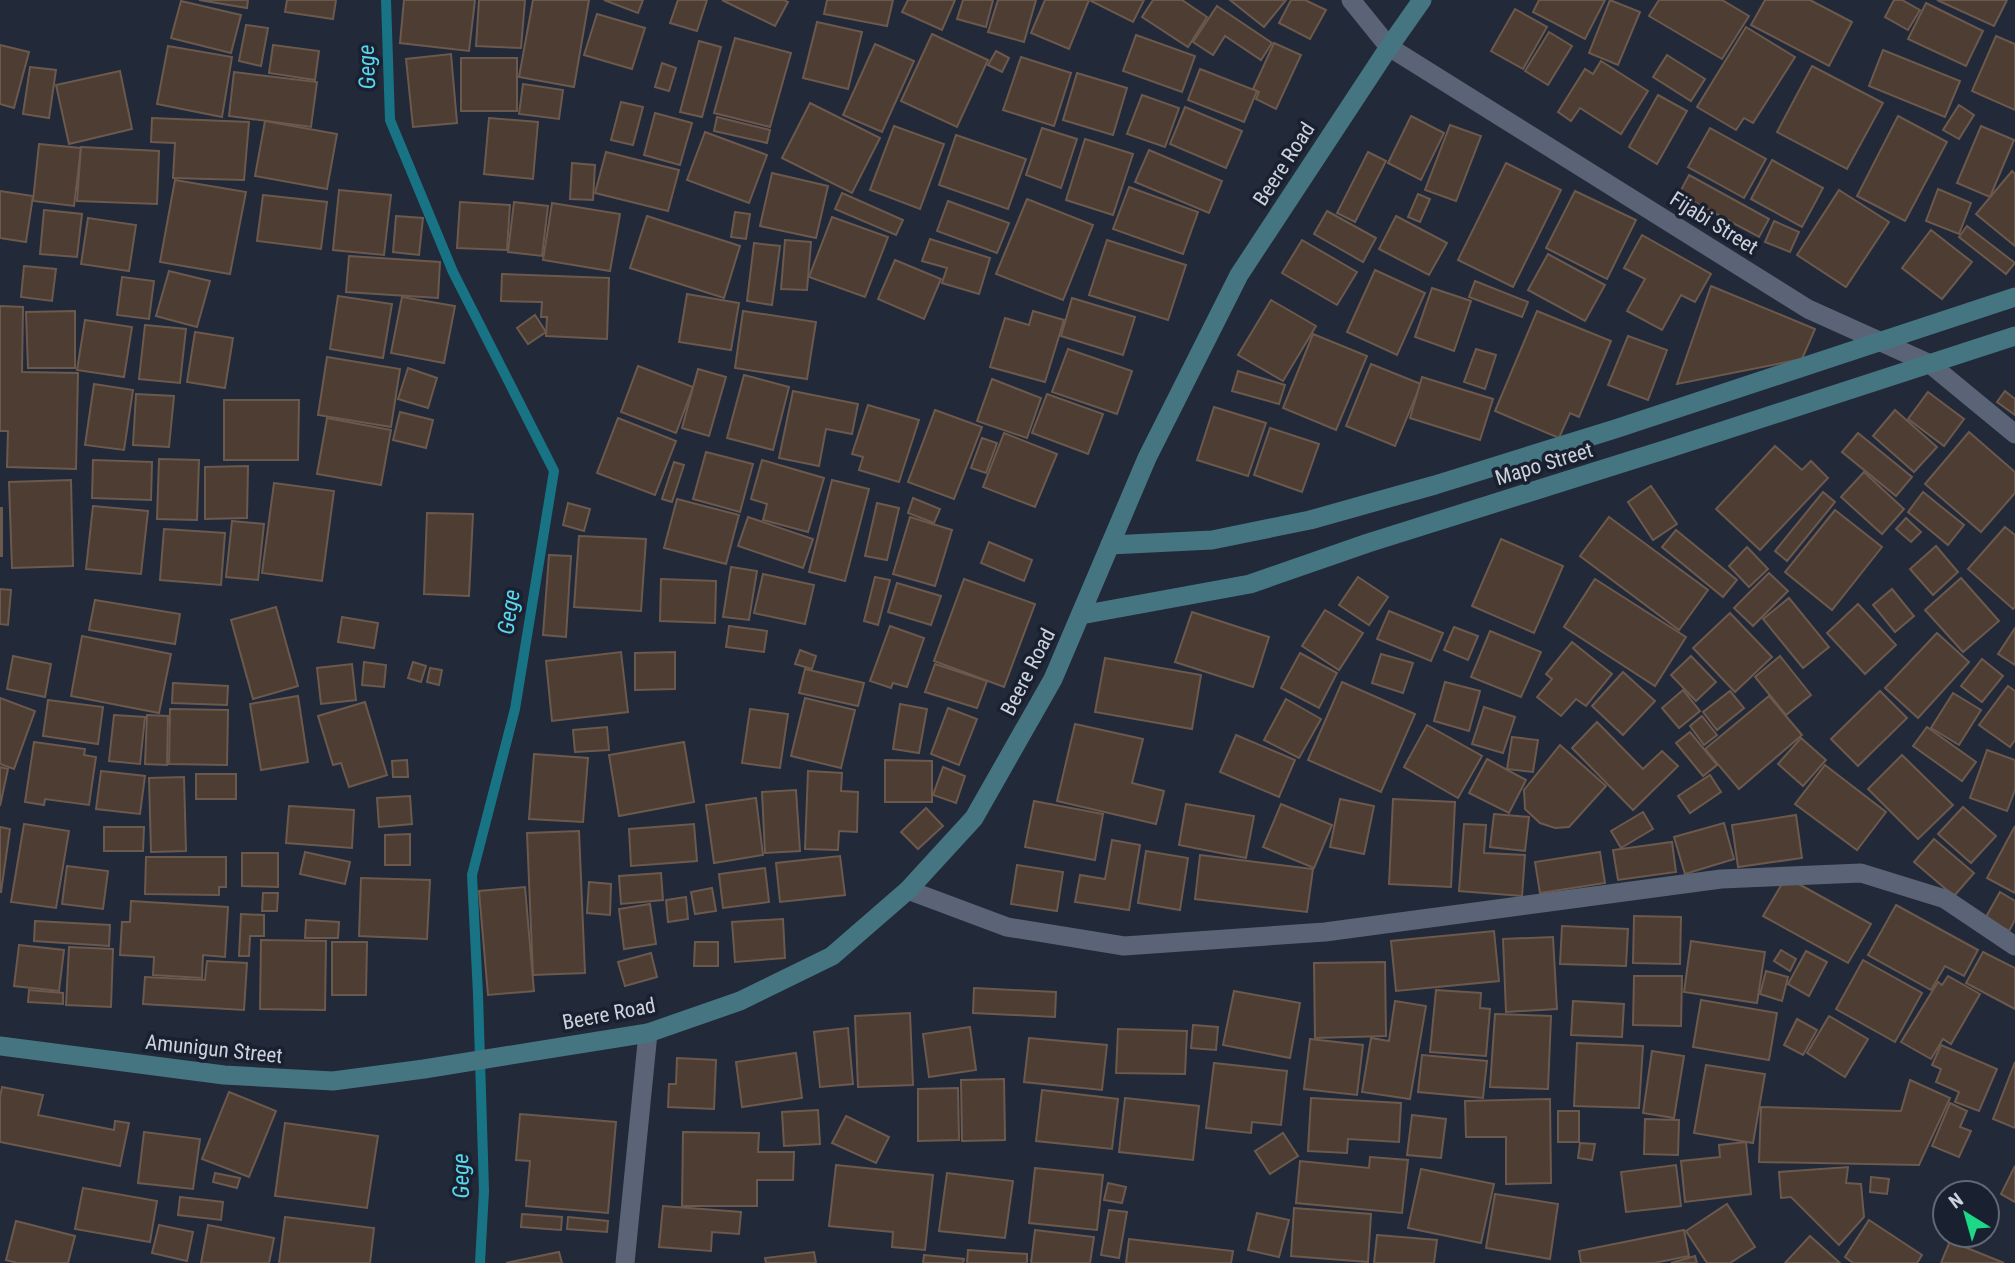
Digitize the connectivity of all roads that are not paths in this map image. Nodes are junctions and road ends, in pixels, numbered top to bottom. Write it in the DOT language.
graph roads {
  1 [pos="1351,0"];
  2 [pos="1422,0"];
  3 [pos="1389,47"];
  4 [pos="2015,297"];
  5 [pos="2015,336"];
  6 [pos="1878,341"];
  7 [pos="1930,364"];
  8 [pos="2015,434"];
  9 [pos="1110,545"];
  10 [pos="1082,615"];
  11 [pos="908,890"];
  12 [pos="2015,946"];
  13 [pos="648,1032"];
  14 [pos="0,1046"];
  15 [pos="424,1069"];
  16 [pos="625,1263"];
  1 -- 3 [label="street, Fijabi Street"];
  2 -- 3 [label="main road, Beere Road"];
  3 -- 6 [label="street, Fijabi Street"];
  3 -- 9 [label="main road, Beere Road"];
  4 -- 6 [label="main road, Mapo Street"];
  5 -- 7 [label="main road, Mapo Street"];
  6 -- 7 [label="street, Fijabi Street"];
  6 -- 9 [label="main road, Mapo Street"];
  7 -- 8 [label="street, Fijabi Street"];
  7 -- 10 [label="main road, Mapo Street"];
  9 -- 10 [label="main road, Beere Road"];
  10 -- 11 [label="main road, Beere Road"];
  11 -- 12 [label="street"];
  11 -- 13 [label="main road, Beere Road"];
  13 -- 15 [label="main road, Beere Road"];
  13 -- 16 [label="street"];
  14 -- 15 [label="main road, Amunigun Street"];
}
